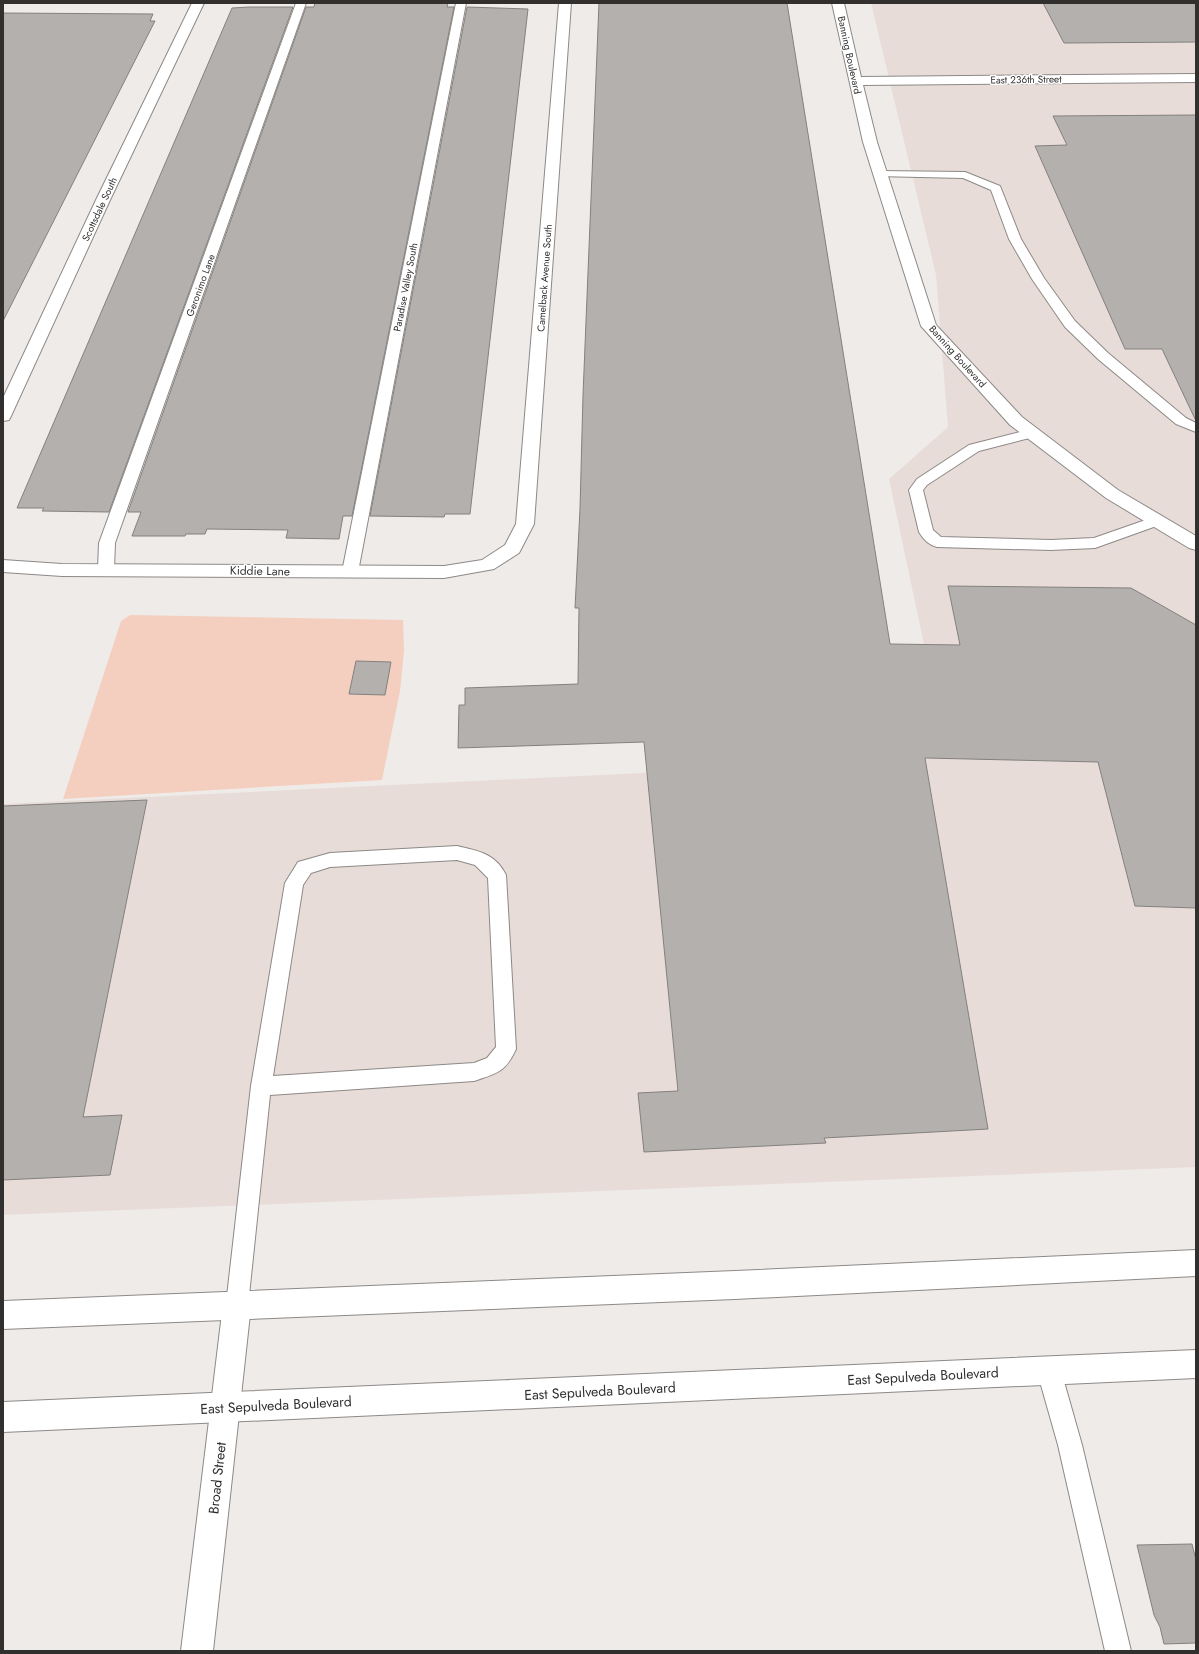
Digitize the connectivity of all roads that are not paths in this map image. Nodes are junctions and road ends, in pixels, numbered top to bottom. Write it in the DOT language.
graph roads {
  1 [pos="198,3"];
  2 [pos="301,3"];
  3 [pos="461,3"];
  4 [pos="565,3"];
  5 [pos="838,3"];
  6 [pos="1196,78"];
  7 [pos="855,81"];
  8 [pos="880,174"];
  9 [pos="3,416"];
  10 [pos="1196,428"];
  11 [pos="1032,433"];
  12 [pos="1157,521"];
  13 [pos="1196,544"];
  14 [pos="512,549"];
  15 [pos="3,566"];
  16 [pos="106,569"];
  17 [pos="350,572"];
  18 [pos="261,1086"];
  19 [pos="1196,1263"];
  20 [pos="237,1305"];
  21 [pos="7,1318"];
  22 [pos="1196,1364"];
  23 [pos="1049,1371"];
  24 [pos="225,1407"];
  25 [pos="3,1417"];
  26 [pos="197,1651"];
  27 [pos="1118,1651"];
  1 -- 9 [label="street, Scottsdale South"];
  2 -- 16 [label="lane, Geronimo Lane"];
  3 -- 17 [label="lane, Paradise Valley South"];
  4 -- 14 [label="street, Camelback Avenue South"];
  5 -- 7 [label="street, Banning Boulevard"];
  6 -- 7 [label="street, East 236th Street"];
  7 -- 8 [label="street, Banning Boulevard"];
  8 -- 10 [label="lane"];
  8 -- 11 [label="street, Banning Boulevard"];
  11 -- 12 [label="street, Banning Boulevard"];
  11 -- 12 [label="lane"];
  12 -- 13 [label="street, Banning Boulevard"];
  14 -- 17 [label="street, Kiddie Lane"];
  15 -- 16 [label="street, Kiddie Lane"];
  16 -- 17 [label="street, Kiddie Lane"];
  18 -- 18 [label="lane"];
  18 -- 20 [label="lane"];
  19 -- 20 [label="street"];
  20 -- 21 [label="street"];
  20 -- 24 [label="street, Broad Street"];
  22 -- 23 [label="street, East Sepulveda Boulevard"];
  23 -- 24 [label="street, East Sepulveda Boulevard"];
  23 -- 27 [label="lane"];
  24 -- 25 [label="street, East Sepulveda Boulevard"];
  24 -- 26 [label="street, Broad Street"];
}
